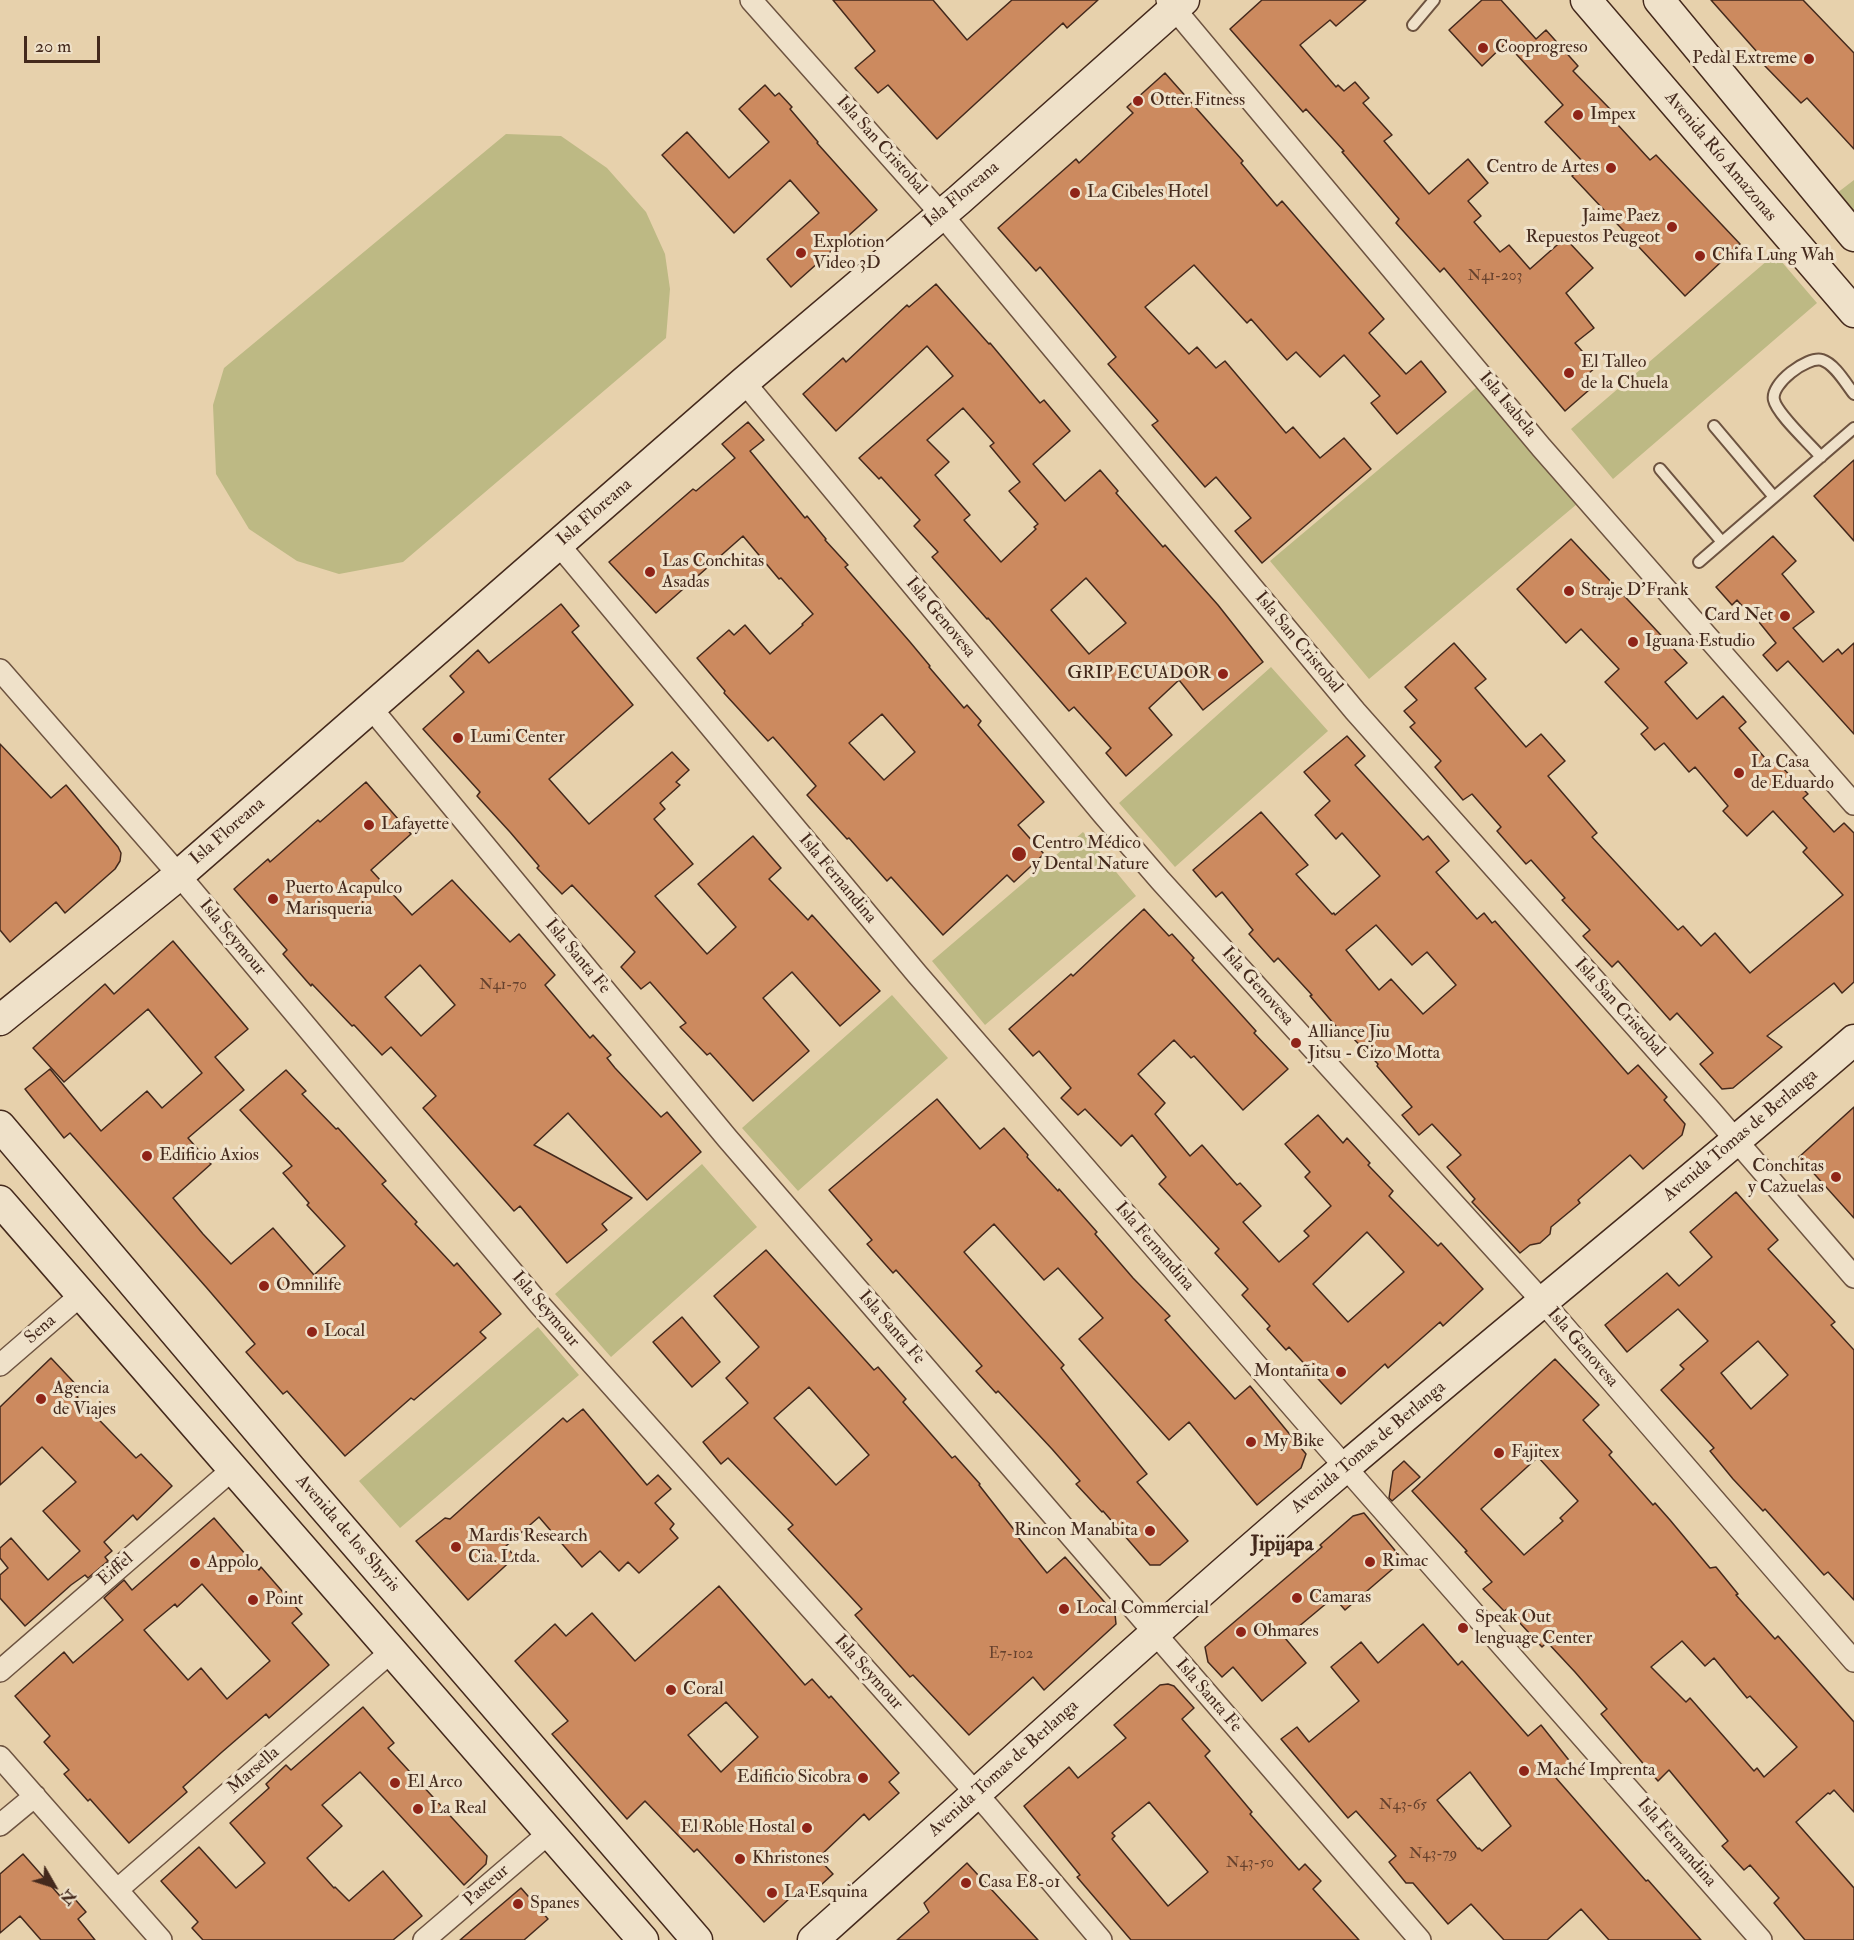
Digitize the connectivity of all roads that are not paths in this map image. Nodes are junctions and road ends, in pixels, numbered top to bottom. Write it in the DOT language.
graph roads {
  1 [pos="751,0"];
  2 [pos="1434,0"];
  3 [pos="1586,0"];
  4 [pos="1659,0"];
  5 [pos="1175,3"];
  6 [pos="1413,25"];
  7 [pos="942,215"];
  8 [pos="1854,236"];
  9 [pos="1854,312"];
  10 [pos="744,382"];
  11 [pos="1854,394"];
  12 [pos="1714,426"];
  13 [pos="1854,428"];
  14 [pos="1821,457"];
  15 [pos="1660,469"];
  16 [pos="1774,497"];
  17 [pos="1722,542"];
  18 [pos="559,545"];
  19 [pos="1699,562"];
  20 [pos="0,670"];
  21 [pos="371,708"];
  22 [pos="1854,804"];
  23 [pos="179,875"];
  24 [pos="0,1020"];
  25 [pos="1854,1040"];
  26 [pos="0,1126"];
  27 [pos="1736,1141"];
  28 [pos="0,1201"];
  29 [pos="1854,1277"];
  30 [pos="81,1295"];
  31 [pos="1543,1302"];
  32 [pos="0,1365"];
  33 [pos="1346,1467"];
  34 [pos="233,1468"];
  35 [pos="1154,1634"];
  36 [pos="392,1651"];
  37 [pos="1854,1661"];
  38 [pos="0,1671"];
  39 [pos="0,1756"];
  40 [pos="976,1795"];
  41 [pos="34,1796"];
  42 [pos="0,1825"];
  43 [pos="549,1833"];
  44 [pos="117,1890"];
  45 [pos="161,1940"];
  46 [pos="424,1940"];
  47 [pos="643,1940"];
  48 [pos="697,1940"];
  49 [pos="813,1940"];
  50 [pos="1101,1940"];
  51 [pos="1420,1940"];
  52 [pos="1761,1940"];
  1 -- 7 [label="street, Isla San Cristobal"];
  2 -- 6 [label="lane"];
  3 -- 9 [label="street, Avenida Río Amazonas"];
  4 -- 8 [label="street"];
  5 -- 7 [label="street, Isla Floreana"];
  5 -- 22 [label="street, Isla Isabela"];
  7 -- 10 [label="street, Isla Floreana"];
  7 -- 27 [label="street, Isla San Cristobal"];
  10 -- 18 [label="street, Isla Floreana"];
  10 -- 31 [label="street, Isla Genovesa"];
  11 -- 14 [label="lane"];
  12 -- 16 [label="lane"];
  13 -- 14 [label="lane"];
  14 -- 16 [label="lane"];
  15 -- 17 [label="lane"];
  16 -- 17 [label="lane"];
  17 -- 19 [label="lane"];
  18 -- 21 [label="street, Isla Floreana"];
  18 -- 33 [label="street, Isla Fernandina"];
  20 -- 23 [label="street, Isla Seymour"];
  21 -- 23 [label="street, Isla Floreana"];
  21 -- 35 [label="street, Isla Santa Fe"];
  23 -- 24 [label="street, Isla Floreana"];
  23 -- 40 [label="street, Isla Seymour"];
  25 -- 27 [label="street, Avenida Tomas de Berlanga"];
  26 -- 48 [label="street, Avenida de los Shyris"];
  27 -- 29 [label="street, Isla San Cristobal"];
  27 -- 31 [label="street, Avenida Tomas de Berlanga"];
  28 -- 30 [label="street"];
  30 -- 32 [label="street, Sena"];
  30 -- 34 [label="street"];
  31 -- 33 [label="street, Avenida Tomas de Berlanga"];
  31 -- 37 [label="street, Isla Genovesa"];
  33 -- 35 [label="street, Avenida Tomas de Berlanga"];
  33 -- 52 [label="street, Isla Fernandina"];
  34 -- 36 [label="street"];
  34 -- 38 [label="street, Eiffel"];
  35 -- 40 [label="street, Avenida Tomas de Berlanga"];
  35 -- 51 [label="street, Isla Santa Fe"];
  36 -- 43 [label="street"];
  36 -- 44 [label="street, Marsella"];
  39 -- 41 [label="street"];
  40 -- 49 [label="street, Avenida Tomas de Berlanga"];
  40 -- 50 [label="street, Isla Seymour"];
  41 -- 42 [label="street"];
  41 -- 44 [label="street"];
  43 -- 46 [label="street, Pasteur"];
  43 -- 47 [label="street"];
  44 -- 45 [label="street"];
}
